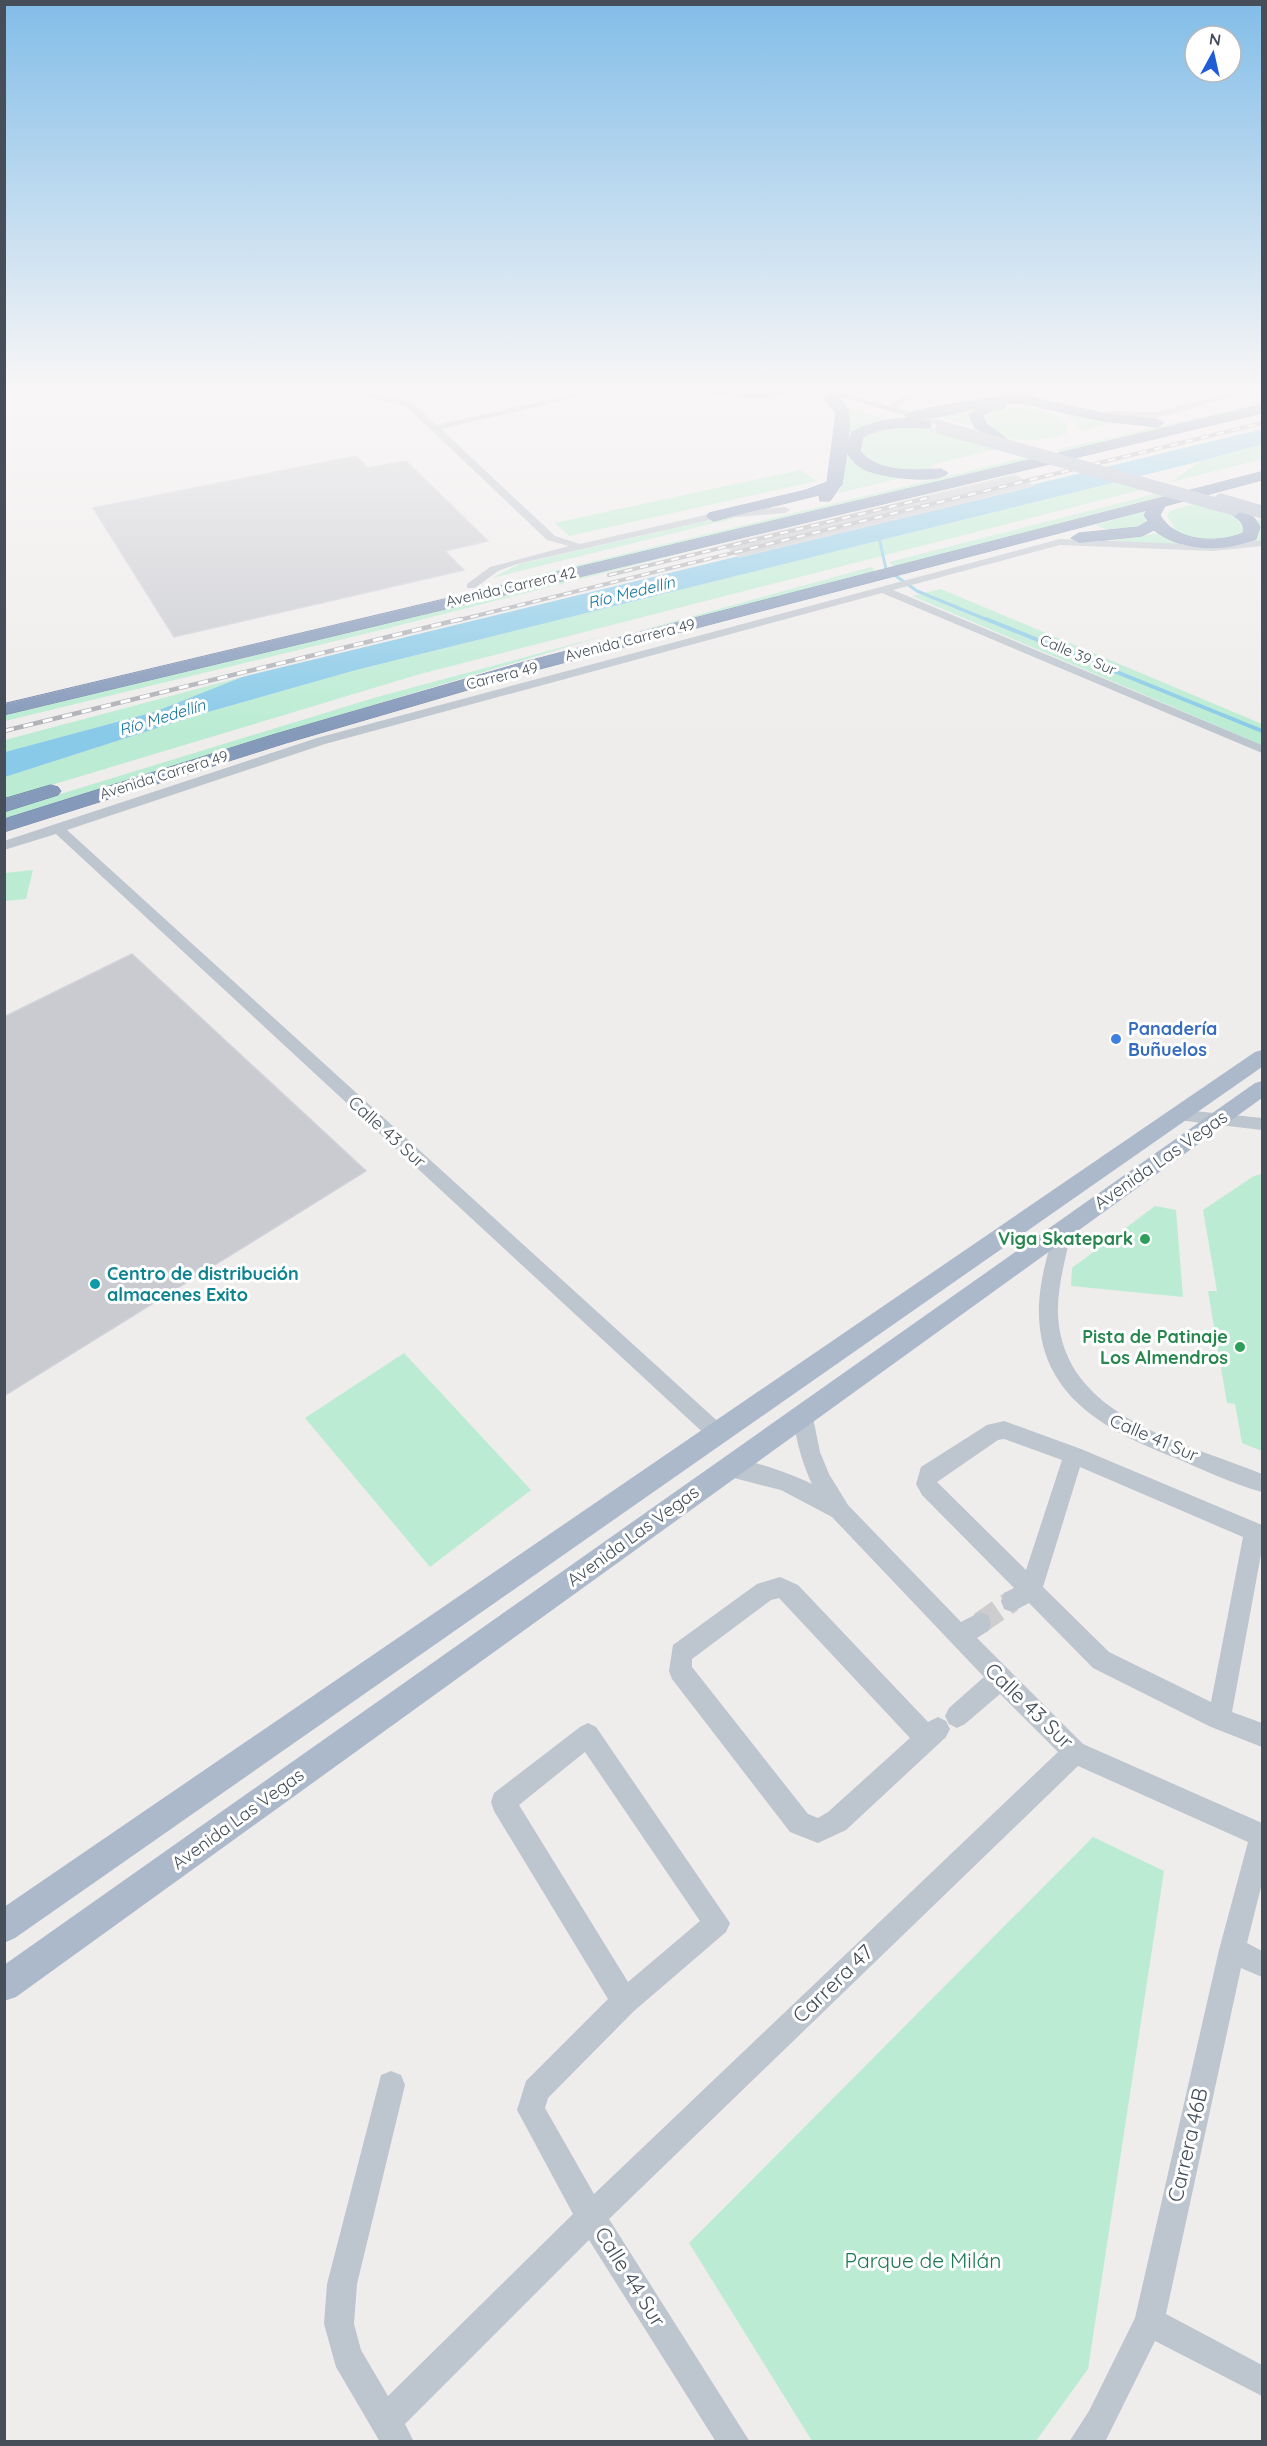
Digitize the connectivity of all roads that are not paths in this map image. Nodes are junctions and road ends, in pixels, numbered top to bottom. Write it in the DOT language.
graph roads {
  1 [pos="514,503"];
  2 [pos="768,503"];
  3 [pos="812,503"];
  4 [pos="868,503"];
  5 [pos="1125,503"];
  6 [pos="1156,503"];
  7 [pos="1159,503"];
  8 [pos="1213,503"];
  9 [pos="1231,503"];
  10 [pos="1234,509"];
  11 [pos="785,510"];
  12 [pos="1263,512"];
  13 [pos="714,516"];
  14 [pos="1263,517"];
  15 [pos="1155,523"];
  16 [pos="1060,542"];
  17 [pos="1263,543"];
  18 [pos="588,545"];
  19 [pos="907,568"];
  20 [pos="883,578"];
  21 [pos="471,586"];
  22 [pos="671,614"];
  23 [pos="530,666"];
  24 [pos="172,669"];
  25 [pos="110,674"];
  26 [pos="371,693"];
  27 [pos="4,699"];
  28 [pos="4,710"];
  29 [pos="321,741"];
  30 [pos="1263,749"];
  31 [pos="72,785"];
  32 [pos="123,788"];
  33 [pos="4,806"];
  34 [pos="4,826"];
  35 [pos="59,830"];
  36 [pos="4,846"];
  37 [pos="1263,1057"];
  38 [pos="1263,1065"];
  39 [pos="1256,1092"];
  40 [pos="1175,1115"];
  41 [pos="1217,1119"];
  42 [pos="1263,1124"];
  43 [pos="1064,1228"];
  44 [pos="804,1414"];
  45 [pos="717,1433"];
  46 [pos="1074,1455"];
  47 [pos="729,1468"];
  48 [pos="1263,1483"];
  49 [pos="841,1512"];
  50 [pos="1259,1534"];
  51 [pos="1022,1595"];
  52 [pos="980,1623"];
  53 [pos="959,1636"];
  54 [pos="1001,1678"];
  55 [pos="1219,1719"];
  56 [pos="941,1728"];
  57 [pos="1263,1735"];
  58 [pos="1075,1752"];
  59 [pos="1263,1836"];
  60 [pos="4,1927"];
  61 [pos="1232,1950"];
  62 [pos="1263,1964"];
  63 [pos="4,1985"];
  64 [pos="625,2002"];
  65 [pos="391,2085"];
  66 [pos="591,2217"];
  67 [pos="1149,2321"];
  68 [pos="1263,2381"];
  69 [pos="392,2431"];
  70 [pos="734,2442"];
  71 [pos="1085,2442"];
  1 -- 18 [label="street"];
  2 -- 13 [label="highway"];
  3 -- 11 [label="highway, Avenida Carrera 42"];
  4 -- 24 [label="highway, Avenida Carrera 42"];
  5 -- 19 [label="highway, Avenida Carrera 49"];
  6 -- 19 [label="highway, Avenida Carrera 49"];
  7 -- 15 [label="highway"];
  8 -- 10 [label="main road, bridge"];
  9 -- 12 [label="main road, bridge"];
  10 -- 14 [label="main road"];
  10 -- 15 [label="highway"];
  11 -- 13 [label="street, Avenida Carrera 42"];
  11 -- 21 [label="highway, Avenida Carrera 42"];
  13 -- 18 [label="street, Avenida Carrera 42"];
  15 -- 16 [label="highway"];
  16 -- 17 [label="street"];
  16 -- 19 [label="street"];
  18 -- 21 [label="street, Avenida Carrera 42"];
  19 -- 20 [label="highway, Avenida Carrera 49"];
  20 -- 22 [label="highway, Avenida Carrera 49"];
  20 -- 23 [label="highway, Avenida Carrera 49"];
  20 -- 29 [label="street, Carrera 49"];
  20 -- 30 [label="street, Calle 39 Sur"];
  21 -- 25 [label="highway, Avenida Carrera 42"];
  22 -- 23 [label="highway"];
  22 -- 26 [label="highway, Avenida Carrera 49"];
  23 -- 32 [label="highway, Avenida Carrera 49"];
  24 -- 25 [label="highway"];
  24 -- 28 [label="highway, Avenida Carrera 42"];
  25 -- 27 [label="highway, Avenida Carrera 42"];
  29 -- 32 [label="highway"];
  29 -- 35 [label="street, Carrera 49"];
  31 -- 33 [label="highway, Avenida Carrera 49"];
  32 -- 34 [label="highway, Avenida Carrera 49"];
  35 -- 36 [label="street, Carrera 49"];
  35 -- 45 [label="street, Calle 43 Sur"];
  37 -- 40 [label="main road, Avenida Las Vegas"];
  38 -- 39 [label="main road"];
  39 -- 41 [label="main road, Avenida Las Vegas"];
  40 -- 41 [label="street"];
  40 -- 45 [label="main road, Avenida Las Vegas"];
  41 -- 42 [label="street"];
  41 -- 43 [label="main road, Avenida Las Vegas"];
  43 -- 44 [label="main road, Avenida Las Vegas"];
  43 -- 48 [label="street, Calle 41 Sur"];
  44 -- 47 [label="main road, Avenida Las Vegas"];
  44 -- 49 [label="street"];
  45 -- 60 [label="main road, Avenida Las Vegas"];
  46 -- 50 [label="street"];
  46 -- 51 [label="street"];
  46 -- 51 [label="street"];
  47 -- 49 [label="street"];
  47 -- 63 [label="main road, Avenida Las Vegas"];
  49 -- 53 [label="street, Calle 43 Sur"];
  50 -- 55 [label="street"];
  51 -- 55 [label="street"];
  52 -- 53 [label="street"];
  53 -- 54 [label="street, Calle 43 Sur"];
  54 -- 56 [label="street"];
  54 -- 58 [label="street, Calle 43 Sur"];
  55 -- 57 [label="street"];
  56 -- 56 [label="street"];
  58 -- 59 [label="street, Calle 43 Sur"];
  58 -- 66 [label="street, Carrera 47"];
  59 -- 61 [label="street, Carrera 46B"];
  61 -- 62 [label="street"];
  61 -- 67 [label="street, Carrera 46B"];
  64 -- 64 [label="street"];
  64 -- 66 [label="street, Calle 44 Sur"];
  65 -- 69 [label="street"];
  66 -- 69 [label="street, Carrera 47"];
  66 -- 70 [label="street, Calle 44 Sur"];
  67 -- 68 [label="street"];
  67 -- 71 [label="street, Carrera 46B"];
}
